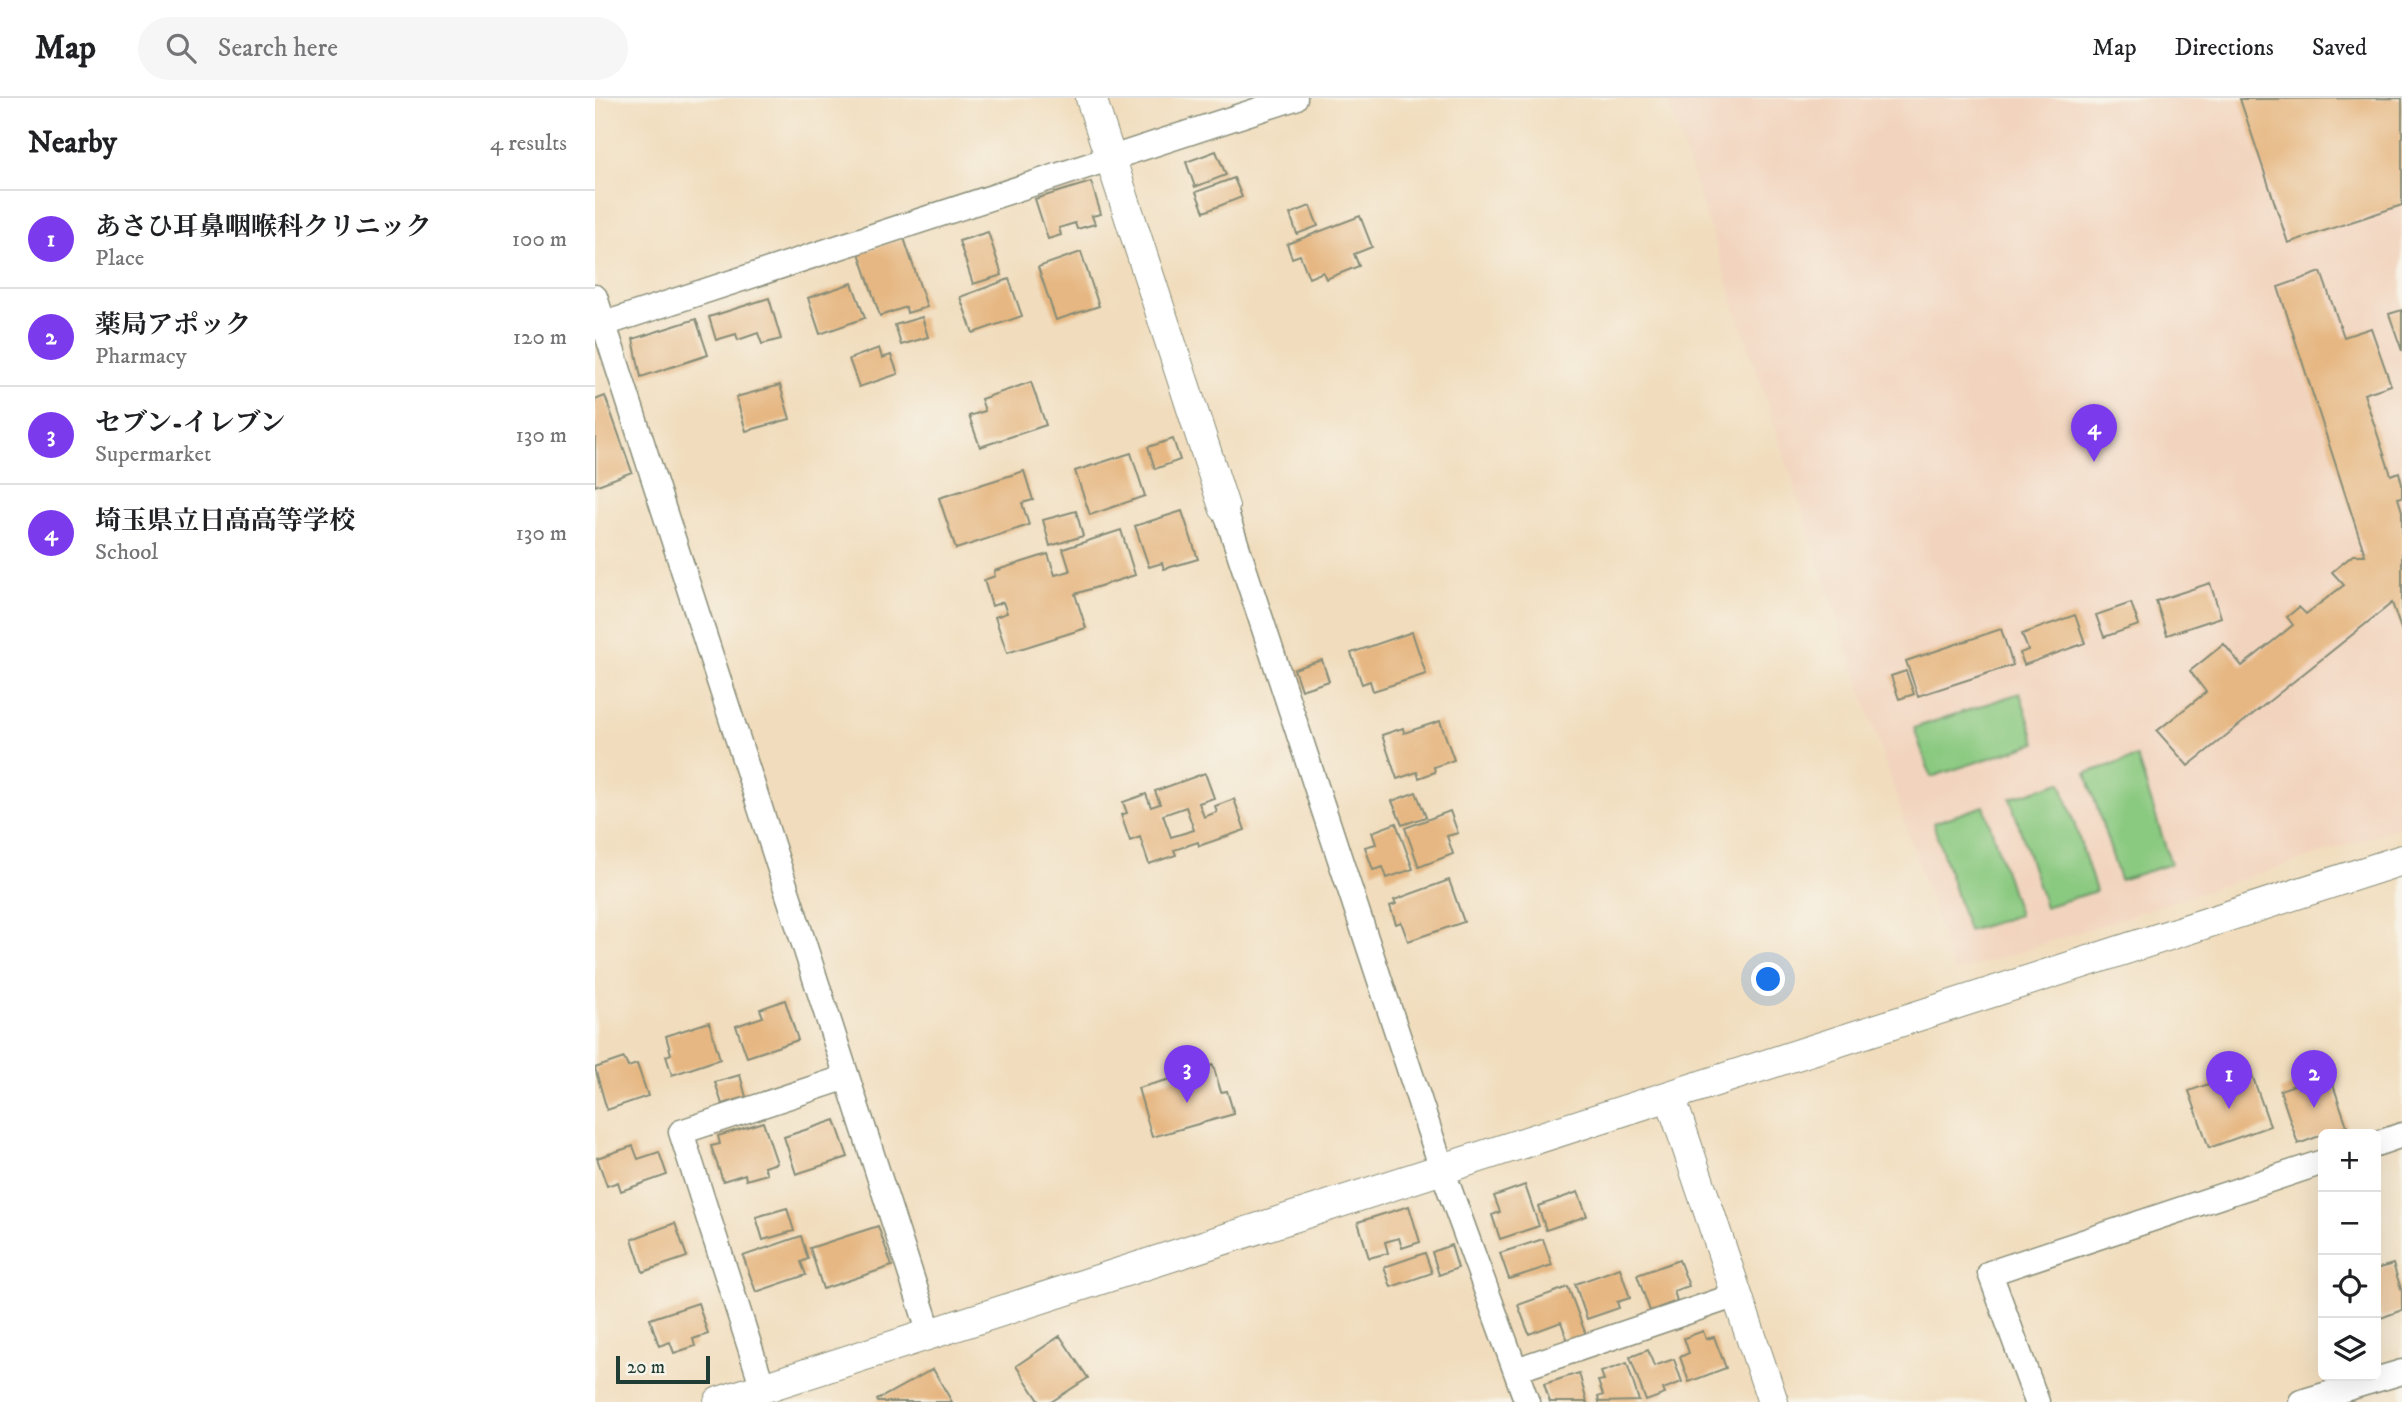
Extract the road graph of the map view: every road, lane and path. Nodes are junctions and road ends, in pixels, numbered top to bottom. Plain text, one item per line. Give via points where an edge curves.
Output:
1 (1091, 98) edge
2 (1294, 98) edge
3 (1110, 157) junction
4 (595, 297) edge
5 (599, 325) edge
6 (1224, 507) joint
7 (2401, 863) edge
8 (847, 1077) junction
9 (1670, 1096) junction
10 (2402, 1135) edge
11 (2381, 1142) edge
12 (2318, 1163) edge
13 (1443, 1169) junction
14 (1737, 1295) junction
15 (930, 1334) junction
16 (1515, 1370) junction
17 (2402, 1372) edge
18 (763, 1388) junction
19 (719, 1402) edge
20 (1527, 1402) edge
21 (1773, 1402) edge
22 (2037, 1402) edge
23 (2301, 1402) edge

1 - 3 street
2 - 3 street
3 - 5 street
3 - 6 street
4 - 5 street
5 - 8 street
6 - 13 street
7 - 9 street
8 - 15 street
8 - 18 street via 681,1132
9 - 13 street
9 - 14 street
10 - 11 street
12 - 22 street via 1990,1273
13 - 15 street
13 - 16 street
14 - 16 street
14 - 21 street
15 - 18 street
16 - 20 street
17 - 23 street
18 - 19 street

